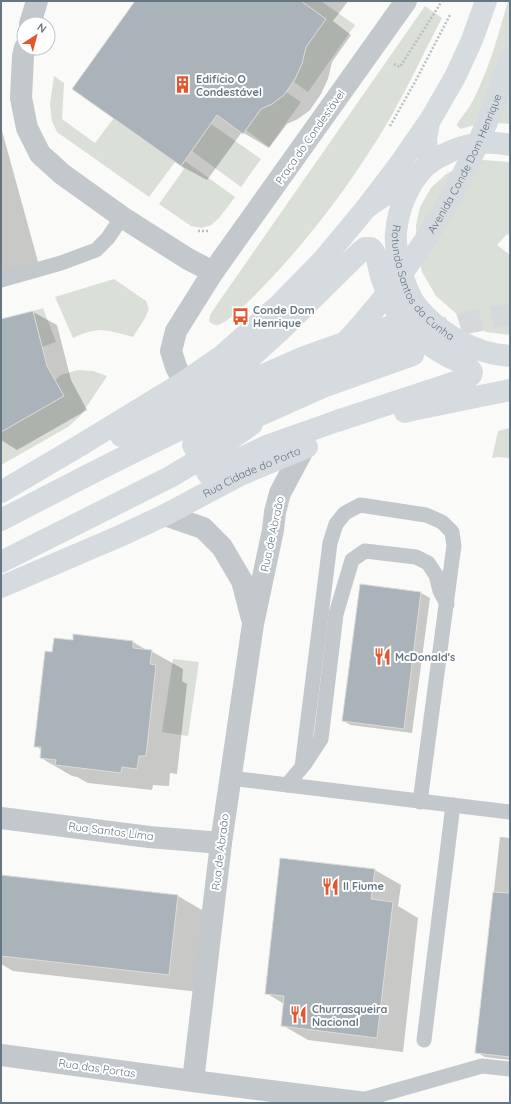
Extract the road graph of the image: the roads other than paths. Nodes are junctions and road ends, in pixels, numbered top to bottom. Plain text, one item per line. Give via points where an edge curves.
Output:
1 (37, 1) edge
2 (406, 1) edge
3 (486, 1) edge
4 (32, 16) edge
5 (23, 56) edge
6 (510, 58) edge
7 (429, 122) junction
8 (510, 145) edge
9 (430, 163) junction
10 (408, 189) junction
11 (367, 207) junction
12 (122, 217) junction
13 (214, 272) junction
14 (1, 280) edge
15 (402, 341) junction
16 (510, 356) edge
17 (184, 382) junction
18 (506, 388) edge
19 (304, 448) junction
20 (1, 492) edge
21 (164, 515) junction
22 (1, 520) edge
23 (1, 562) edge
24 (1, 587) edge
25 (447, 604) junction
26 (253, 624) junction
27 (302, 766) junction
28 (230, 778) junction
29 (287, 785) junction
30 (420, 802) junction
31 (453, 805) junction
32 (510, 812) edge
33 (1, 818) edge
34 (221, 843) junction
35 (424, 1040) dead end
36 (1, 1055) edge
37 (510, 1069) edge
38 (193, 1081) junction
39 (322, 1100) edge
40 (360, 1102) edge

1 - 4 street
2 - 13 street, Praça do Condestável
3 - 7 main road via 455,77
5 - 12 street via 21,98 27,128 40,154 62,174
6 - 23 main road, Avenida Conde Dom Henrique via 471,158 439,216 381,300 330,358 268,412 196,462
7 - 9 main road via 426,139
7 - 11 main road
8 - 9 main road, Rotunda Santos da Cunha via 471,144 453,149
9 - 10 main road, Rotunda Santos da Cunha
10 - 11 main road via 382,197
10 - 16 main road, Rotunda Santos da Cunha via 399,214 396,234 398,258 405,283 416,304 432,322 452,336 472,347
11 - 17 main road via 323,260 279,305 223,355
12 - 13 street via 188,259
12 - 14 lane via 96,250
13 - 17 street, Praça do Condestável via 176,331 171,351
15 - 15 main road via 413,355 323,387 193,445 208,474 269,446 471,375 468,366 448,357 422,340 404,323 392,306 374,251 365,248 240,367 186,402 121,436 304,356 391,326
15 - 22 main road via 318,370 235,404
17 - 20 main road
18 - 19 main road, Rua Cidade do Porto via 412,410
19 - 21 main road, Rua Cidade do Porto via 240,475
19 - 26 street, Rua de Abraão via 280,493
21 - 24 main road, Rua Cidade do Porto
21 - 26 street, Rua de Abraão via 203,528 222,547 242,581
25 - 27 lane via 436,575 428,563 416,557 365,551 352,560 336,614 321,739
25 - 27 lane via 454,546 452,532 442,522 426,515 360,504 345,513 336,524 330,542
25 - 30 lane
26 - 28 street, Rua de Abraão
27 - 29 lane
28 - 29 lane
28 - 34 street, Rua de Abraão
29 - 30 lane
30 - 31 lane
31 - 32 lane
31 - 35 lane
33 - 34 street, Rua Santos Lima
34 - 38 street, Rua de Abraão
36 - 38 street, Rua das Portas
37 - 40 lane via 482,1066
38 - 39 street, Rua das Portas
39 - 40 street, Rua das Portas

